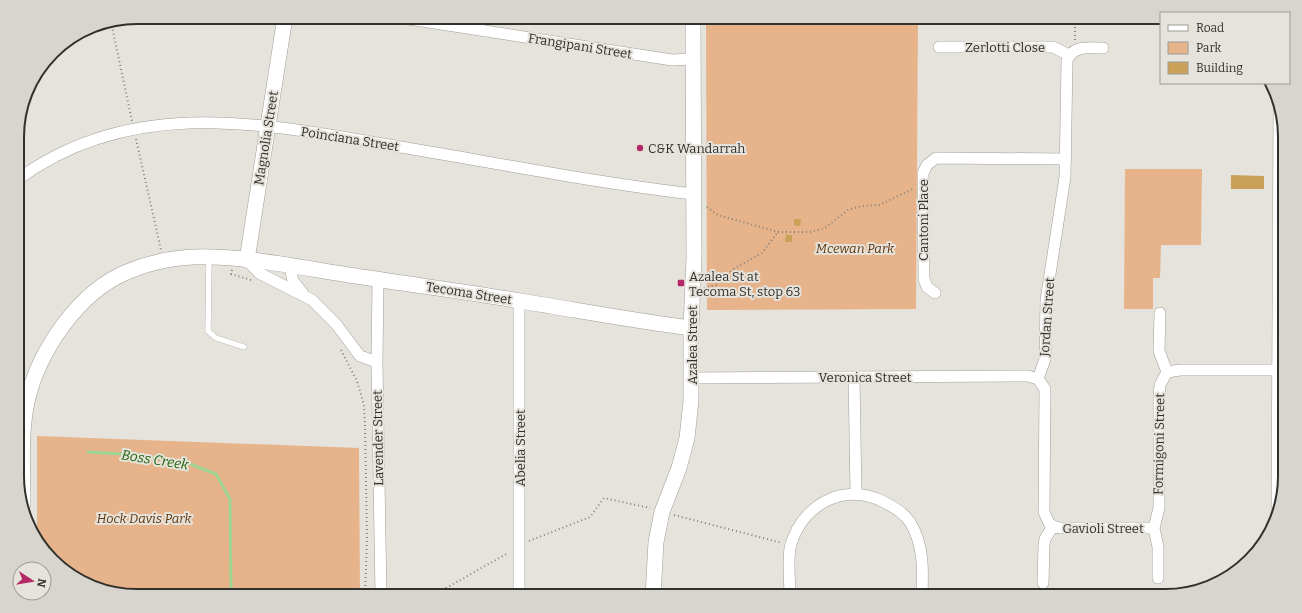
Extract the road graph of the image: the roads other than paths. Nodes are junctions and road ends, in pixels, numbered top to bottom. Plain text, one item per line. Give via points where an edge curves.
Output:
1 (284, 24) edge
2 (441, 24) edge
3 (693, 24) edge
4 (939, 46) dead end
5 (1103, 48) dead end
6 (1072, 53) junction
7 (693, 59) junction
8 (267, 126) junction
9 (1066, 159) junction
10 (24, 175) edge
11 (692, 194) junction
12 (209, 257) junction
13 (247, 260) junction
14 (290, 267) junction
15 (378, 280) junction
16 (935, 293) dead end
17 (304, 295) junction
18 (519, 301) junction
19 (1160, 313) dead end
20 (691, 328) junction
21 (244, 347) dead end
22 (377, 362) junction
23 (1278, 370) joint
24 (1168, 372) junction
25 (854, 377) junction
26 (692, 378) junction
27 (1038, 379) junction
28 (24, 426) edge
29 (1277, 488) edge
30 (856, 493) junction
31 (1053, 526) junction
32 (1154, 528) junction
33 (1158, 578) dead end
34 (1043, 583) dead end
35 (381, 589) edge
36 (519, 589) edge
37 (653, 589) edge
38 (790, 589) edge
39 (922, 589) edge

1 - 8 street, Magnolia Street
2 - 7 street, Frangipani Street via 672,60
3 - 7 street, Azalea Street
4 - 6 street, Zerlotti Close via 1053,47
5 - 6 street via 1081,48
6 - 9 street, Jordan Street via 1067,61
7 - 11 street, Azalea Street
8 - 10 street, Poinciana Street via 192,122 134,128 102,136 48,159
8 - 11 street, Poinciana Street
8 - 13 street, Magnolia Street
9 - 16 street, Cantoni Place via 936,158 927,165 923,173 924,279 927,287
9 - 27 street, Jordan Street via 1046,300 1045,359
11 - 20 street, Azalea Street
12 - 13 street, Tecoma Street
12 - 21 lane via 208,331 216,338
12 - 28 street, Tecoma Street via 184,257 163,261 126,272 97,289 60,329 46,353 27,402
13 - 14 street, Tecoma Street
13 - 17 street via 259,273
14 - 15 street, Tecoma Street
14 - 17 street via 293,280
15 - 18 street, Tecoma Street
15 - 22 street, Lavender Street
17 - 22 street via 336,324 360,356
18 - 20 street, Tecoma Street
18 - 36 street, Abelia Street
19 - 24 street via 1159,351
20 - 26 street, Azalea Street
22 - 35 street, Lavender Street
23 - 24 street
23 - 29 street
24 - 32 street, Formigoni Street via 1160,385 1158,508
25 - 26 street, Veronica Street
25 - 27 street, Veronica Street via 1028,376
25 - 30 street
26 - 37 street, Azalea Street via 687,438 679,468 662,512 656,542
27 - 31 street via 1045,389 1044,512
30 - 38 street via 835,496 814,508 800,524 790,545
30 - 39 street via 875,497 897,508 910,521 920,542
31 - 32 street, Gavioli Street
31 - 34 street via 1045,539
32 - 33 street, Formigoni Street via 1158,547

